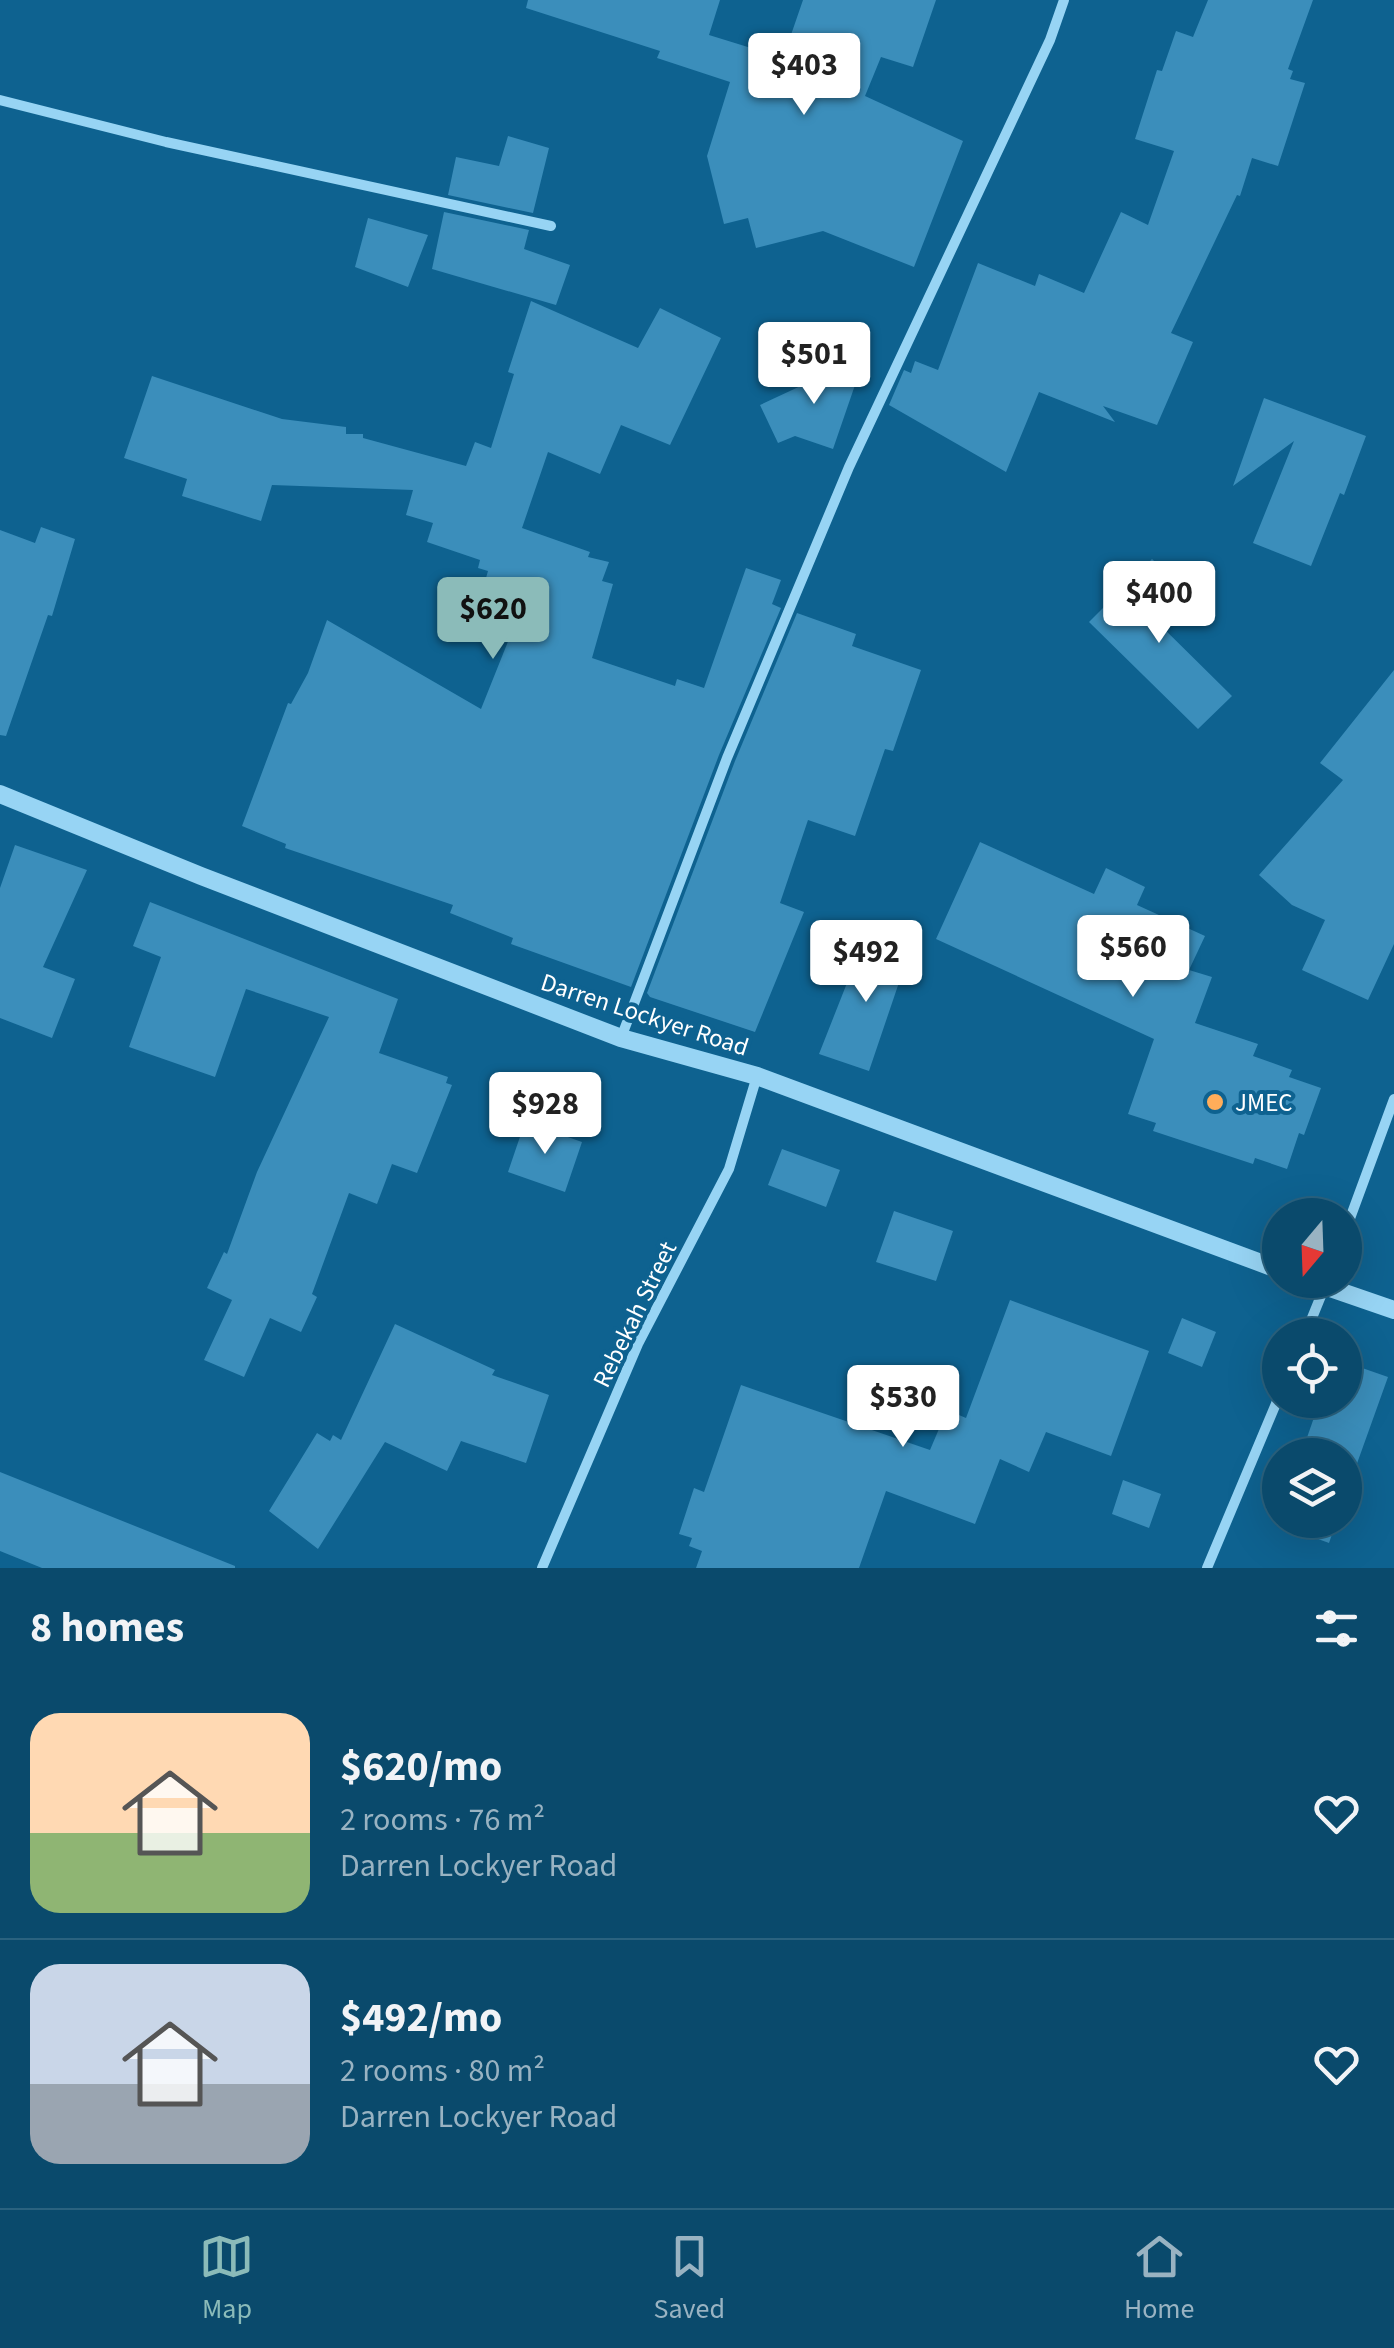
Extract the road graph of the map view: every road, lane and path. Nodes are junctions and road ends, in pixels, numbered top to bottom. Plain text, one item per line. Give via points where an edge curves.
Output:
1 (1064, 0) edge
2 (0, 100) edge
3 (551, 226) dead end
4 (0, 794) edge
5 (620, 1038) junction
6 (757, 1076) junction
7 (1394, 1099) edge
8 (1358, 1198) edge
9 (1262, 1263) edge
10 (1362, 1298) edge
11 (1394, 1310) edge
12 (1270, 1418) edge
13 (542, 1568) edge
14 (1207, 1568) edge

1 - 5 street via 849,467
2 - 3 street
4 - 5 street, Darren Lockyer Road
5 - 6 street, Darren Lockyer Road
6 - 9 street, Darren Lockyer Road
6 - 13 street, Rebekah Street via 729,1169 638,1344
7 - 8 street
10 - 11 street
12 - 14 street

